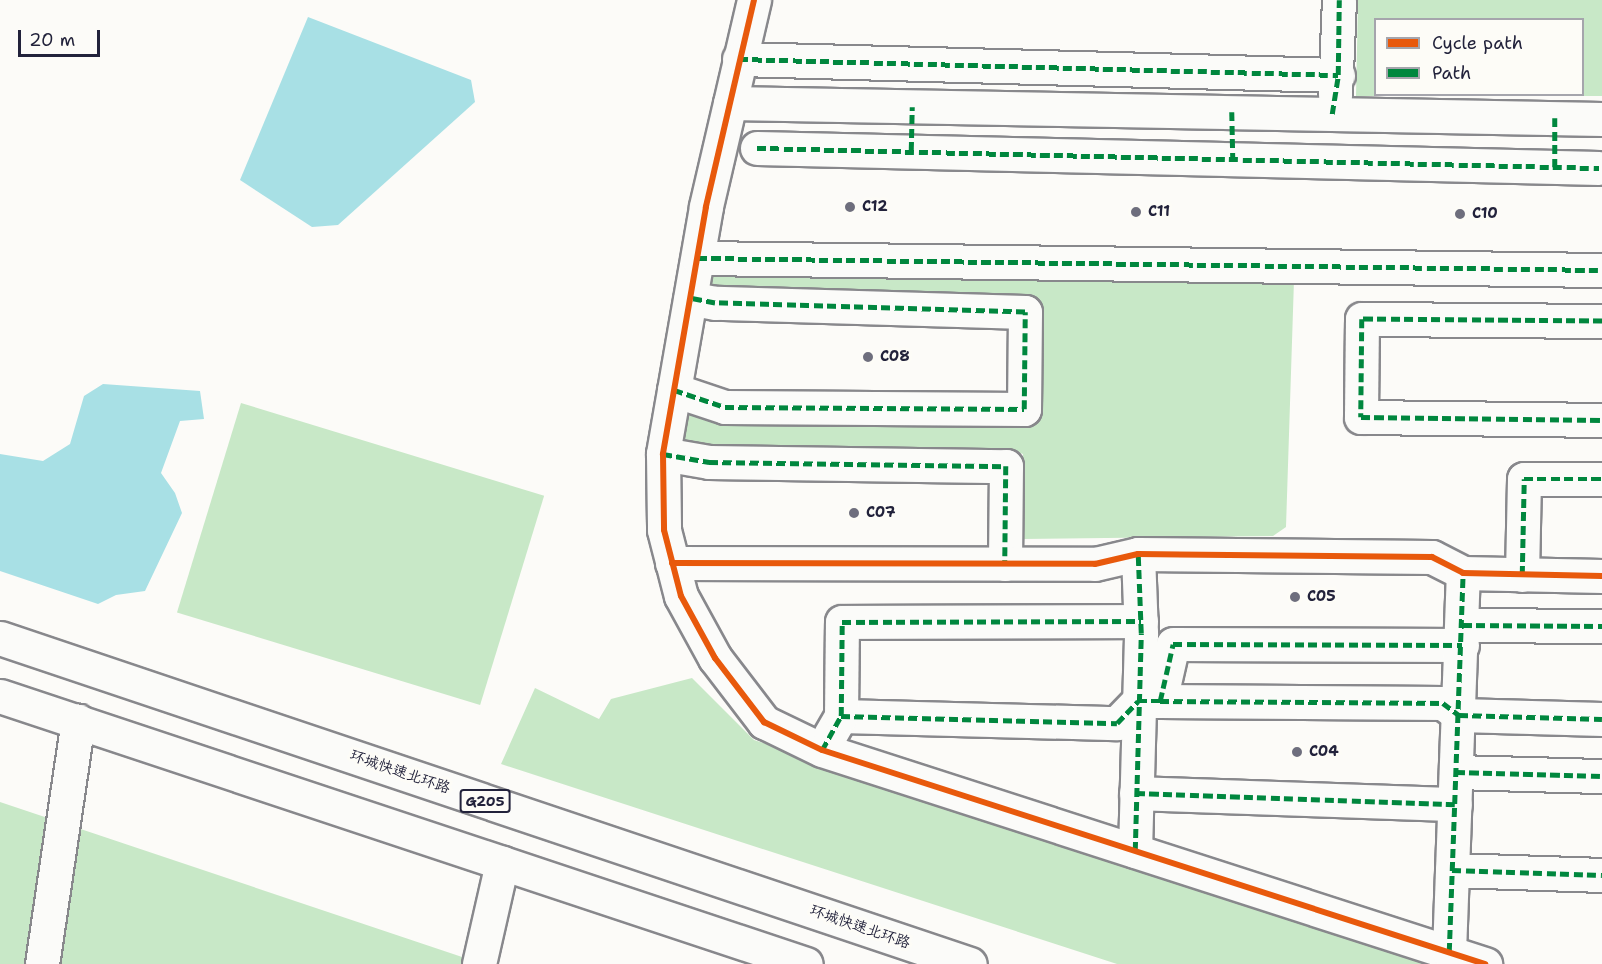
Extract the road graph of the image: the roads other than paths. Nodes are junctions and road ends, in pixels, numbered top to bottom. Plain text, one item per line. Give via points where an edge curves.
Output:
1 (754, 0) edge
2 (1339, 0) edge
3 (740, 59) junction
4 (1338, 75) junction
5 (730, 103) junction
6 (912, 106) junction
7 (1232, 112) junction
8 (1332, 114) junction
9 (1555, 118) junction
10 (1602, 119) edge
11 (757, 148) dead end
12 (911, 151) junction
13 (1233, 159) junction
14 (1555, 167) junction
15 (1599, 168) dead end
16 (698, 258) junction
17 (1602, 270) edge
18 (690, 298) junction
19 (1602, 321) edge
20 (674, 390) junction
21 (1602, 420) edge
22 (663, 454) junction
23 (1602, 479) edge
24 (1138, 554) junction
25 (672, 563) junction
26 (1005, 564) junction
27 (1463, 573) junction
28 (1522, 575) junction
29 (1602, 576) edge
30 (1141, 621) junction
31 (1602, 626) edge
32 (1462, 635) junction
33 (0, 638) edge
34 (0, 696) edge
35 (1149, 701) junction
36 (1459, 715) junction
37 (841, 716) junction
38 (1602, 719) edge
39 (78, 721) junction
40 (822, 750) junction
41 (1602, 776) edge
42 (1456, 788) junction
43 (1136, 793) junction
44 (1135, 851) junction
45 (502, 863) junction
46 (1452, 870) junction
47 (1602, 875) edge
48 (1449, 952) junction
49 (42, 964) edge
50 (478, 964) edge
51 (806, 964) edge
52 (970, 964) edge
53 (1485, 964) edge

1 - 3 main road
2 - 4 main road
3 - 4 main road
3 - 5 main road
4 - 8 main road
5 - 6 main road
5 - 16 main road
6 - 7 main road
6 - 12 main road
7 - 8 main road
7 - 13 main road
8 - 9 main road
9 - 10 main road
9 - 14 main road
11 - 12 main road
12 - 13 main road
13 - 14 main road
14 - 15 main road
16 - 17 main road
16 - 18 main road
18 - 20 main road
18 - 20 main road via 716,303 1025,312 1024,409 725,407
19 - 21 main road via 1362,319 1361,417
20 - 22 main road
22 - 25 main road via 664,530
22 - 26 main road via 709,462 1006,466
23 - 28 main road via 1524,479
24 - 26 main road via 1095,564
24 - 27 main road via 1432,557
24 - 30 main road
25 - 26 main road
25 - 40 main road via 681,596 715,658 764,722
27 - 28 main road
27 - 32 main road
28 - 29 main road
30 - 35 main road
30 - 37 main road via 842,622
31 - 32 main road
32 - 35 main road via 1173,644
32 - 36 main road
33 - 52 main road, 环城快速北环路 / G205
34 - 39 main road
35 - 36 main road via 1443,704
35 - 37 main road via 1116,723
35 - 43 main road
36 - 38 main road
36 - 42 main road
37 - 40 main road
39 - 45 main road
39 - 49 main road
40 - 44 main road
41 - 42 main road
42 - 43 main road
42 - 46 main road
43 - 44 main road
44 - 48 main road
45 - 50 main road
45 - 51 main road
46 - 47 main road
46 - 48 main road
48 - 53 main road

